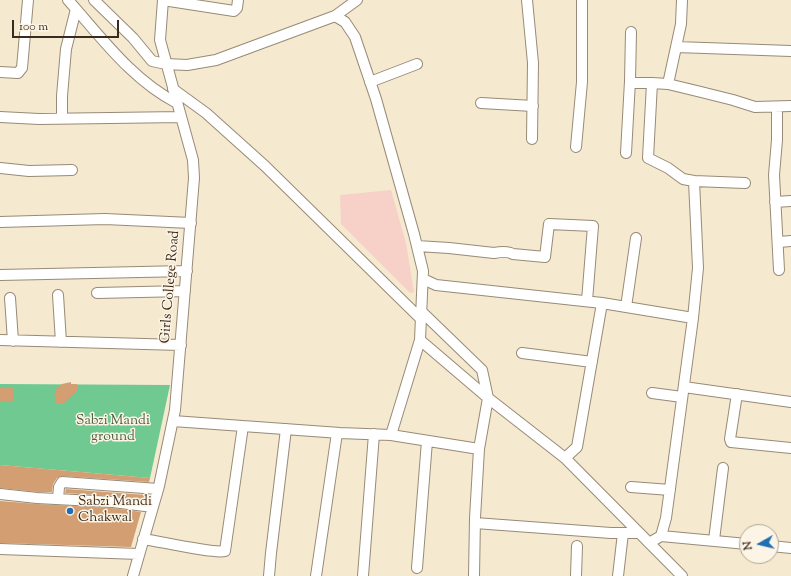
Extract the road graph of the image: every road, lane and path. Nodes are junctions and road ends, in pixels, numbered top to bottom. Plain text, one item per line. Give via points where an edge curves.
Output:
1 (28, 0) edge
2 (68, 0) edge
3 (94, 0) edge
4 (163, 0) edge
5 (238, 0) edge
6 (527, 0) edge
7 (582, 0) edge
8 (682, 0) edge
9 (354, 1) edge
10 (76, 9) junction
11 (335, 16) junction
12 (631, 32) dead end
13 (676, 47) junction
14 (791, 51) edge
15 (166, 64) junction
16 (417, 64) dead end
17 (0, 72) edge
18 (370, 82) junction
19 (630, 83) junction
20 (652, 83) junction
21 (668, 84) junction
22 (173, 89) junction
23 (177, 103) junction
24 (481, 103) dead end
25 (533, 106) junction
26 (791, 106) edge
27 (777, 107) junction
28 (0, 117) edge
29 (181, 117) junction
30 (62, 118) junction
31 (532, 139) dead end
32 (576, 147) dead end
33 (626, 153) dead end
34 (0, 168) edge
35 (72, 170) dead end
36 (694, 181) junction
37 (745, 183) dead end
38 (791, 201) edge
39 (775, 202) junction
40 (0, 222) edge
41 (191, 223) junction
42 (636, 238) dead end
43 (778, 242) junction
44 (791, 242) edge
45 (417, 246) junction
46 (187, 270) junction
47 (779, 270) dead end
48 (0, 275) edge
49 (423, 279) junction
50 (185, 291) junction
51 (97, 293) dead end
52 (58, 295) dead end
53 (10, 298) dead end
54 (587, 301) junction
55 (602, 303) junction
56 (626, 307) junction
57 (421, 315) junction
58 (693, 318) junction
59 (0, 340) edge
60 (420, 340) junction
61 (13, 341) junction
62 (61, 342) junction
63 (181, 345) junction
64 (522, 353) dead end
65 (592, 362) junction
66 (683, 392) junction
67 (652, 393) dead end
68 (737, 394) junction
69 (488, 398) junction
70 (791, 401) edge
71 (173, 421) junction
72 (243, 426) junction
73 (286, 429) junction
74 (337, 433) junction
75 (374, 434) junction
76 (391, 435) junction
77 (427, 441) junction
78 (791, 448) edge
79 (479, 449) junction
80 (565, 458) junction
81 (723, 468) dead end
82 (631, 487) dead end
83 (158, 489) junction
84 (670, 490) junction
85 (0, 494) edge
86 (58, 499) junction
87 (152, 507) junction
88 (475, 523) junction
89 (623, 533) junction
90 (639, 533) junction
91 (661, 536) junction
92 (143, 539) junction
93 (714, 540) junction
94 (649, 543) junction
95 (739, 543) edge
96 (578, 546) dead end
97 (779, 546) edge
98 (791, 547) edge
99 (0, 549) edge
100 (139, 554) junction
101 (417, 568) dead end
102 (133, 576) edge
103 (269, 576) edge
104 (316, 576) edge
105 (363, 576) edge
106 (474, 576) edge
107 (576, 576) edge
108 (618, 576) edge
109 (682, 576) edge

1 - 17 street via 22,68 18,73
2 - 10 street
3 - 15 street via 133,38 152,61
4 - 5 street via 234,11
4 - 15 street, Girls College Road via 160,40
6 - 25 street
7 - 32 street via 582,82
8 - 13 street via 681,24
9 - 11 street
10 - 23 street via 118,57 157,91
10 - 30 street via 66,49
11 - 15 street via 216,60 187,65
11 - 18 street via 345,22 355,37
12 - 19 street
13 - 14 street
13 - 21 street
15 - 22 street, Girls College Road
16 - 18 street
18 - 45 street
19 - 20 street
19 - 33 street
20 - 21 street
20 - 36 street via 648,158 683,179
21 - 27 street via 755,107
22 - 23 street, Girls College Road
22 - 57 street via 206,113 265,166
23 - 29 street, Girls College Road
24 - 25 street
25 - 31 street
26 - 27 street
27 - 39 street
28 - 30 street
29 - 30 street
29 - 41 street, Girls College Road via 193,160
34 - 35 street
36 - 37 street
36 - 58 street via 698,268
38 - 39 street
39 - 43 street
40 - 41 street via 105,219
41 - 46 street, Girls College Road
42 - 56 street
43 - 44 street
43 - 47 street
45 - 49 street
45 - 54 street via 494,253 511,252 529,257 545,257 549,224 593,226
46 - 48 street
46 - 50 street, Girls College Road
49 - 54 street via 436,285
49 - 57 street
50 - 51 street
50 - 63 street, Girls College Road
52 - 62 street
53 - 61 street
54 - 55 street
55 - 56 street
55 - 65 street
56 - 58 street
57 - 60 street
57 - 69 street via 482,370
58 - 66 street
59 - 61 street
60 - 69 street
60 - 76 street
61 - 62 street
62 - 63 street
63 - 71 street, Girls College Road
64 - 65 street
65 - 80 street via 577,447
66 - 67 street
66 - 68 street
66 - 84 street
68 - 70 street
68 - 78 street via 731,442
69 - 79 street
69 - 80 street
71 - 72 street
71 - 83 street, Girls College Road
72 - 73 street
72 - 92 street via 225,551
73 - 74 street
73 - 103 street
74 - 75 street
74 - 104 street
75 - 76 street
75 - 105 street
76 - 77 street
77 - 79 street
77 - 101 street
79 - 88 street
80 - 90 street
81 - 93 street
82 - 84 street
83 - 86 street via 62,482 58,487
83 - 87 street, Girls College Road
84 - 91 street
85 - 86 street
86 - 87 street
87 - 92 street, Girls College Road
88 - 89 street
88 - 106 street
89 - 90 street
89 - 108 street
90 - 94 street
91 - 93 street
91 - 94 street
92 - 100 street, Girls College Road
93 - 95 street
94 - 109 street
96 - 107 street
97 - 98 street
99 - 100 street
100 - 102 street, Girls College Road

